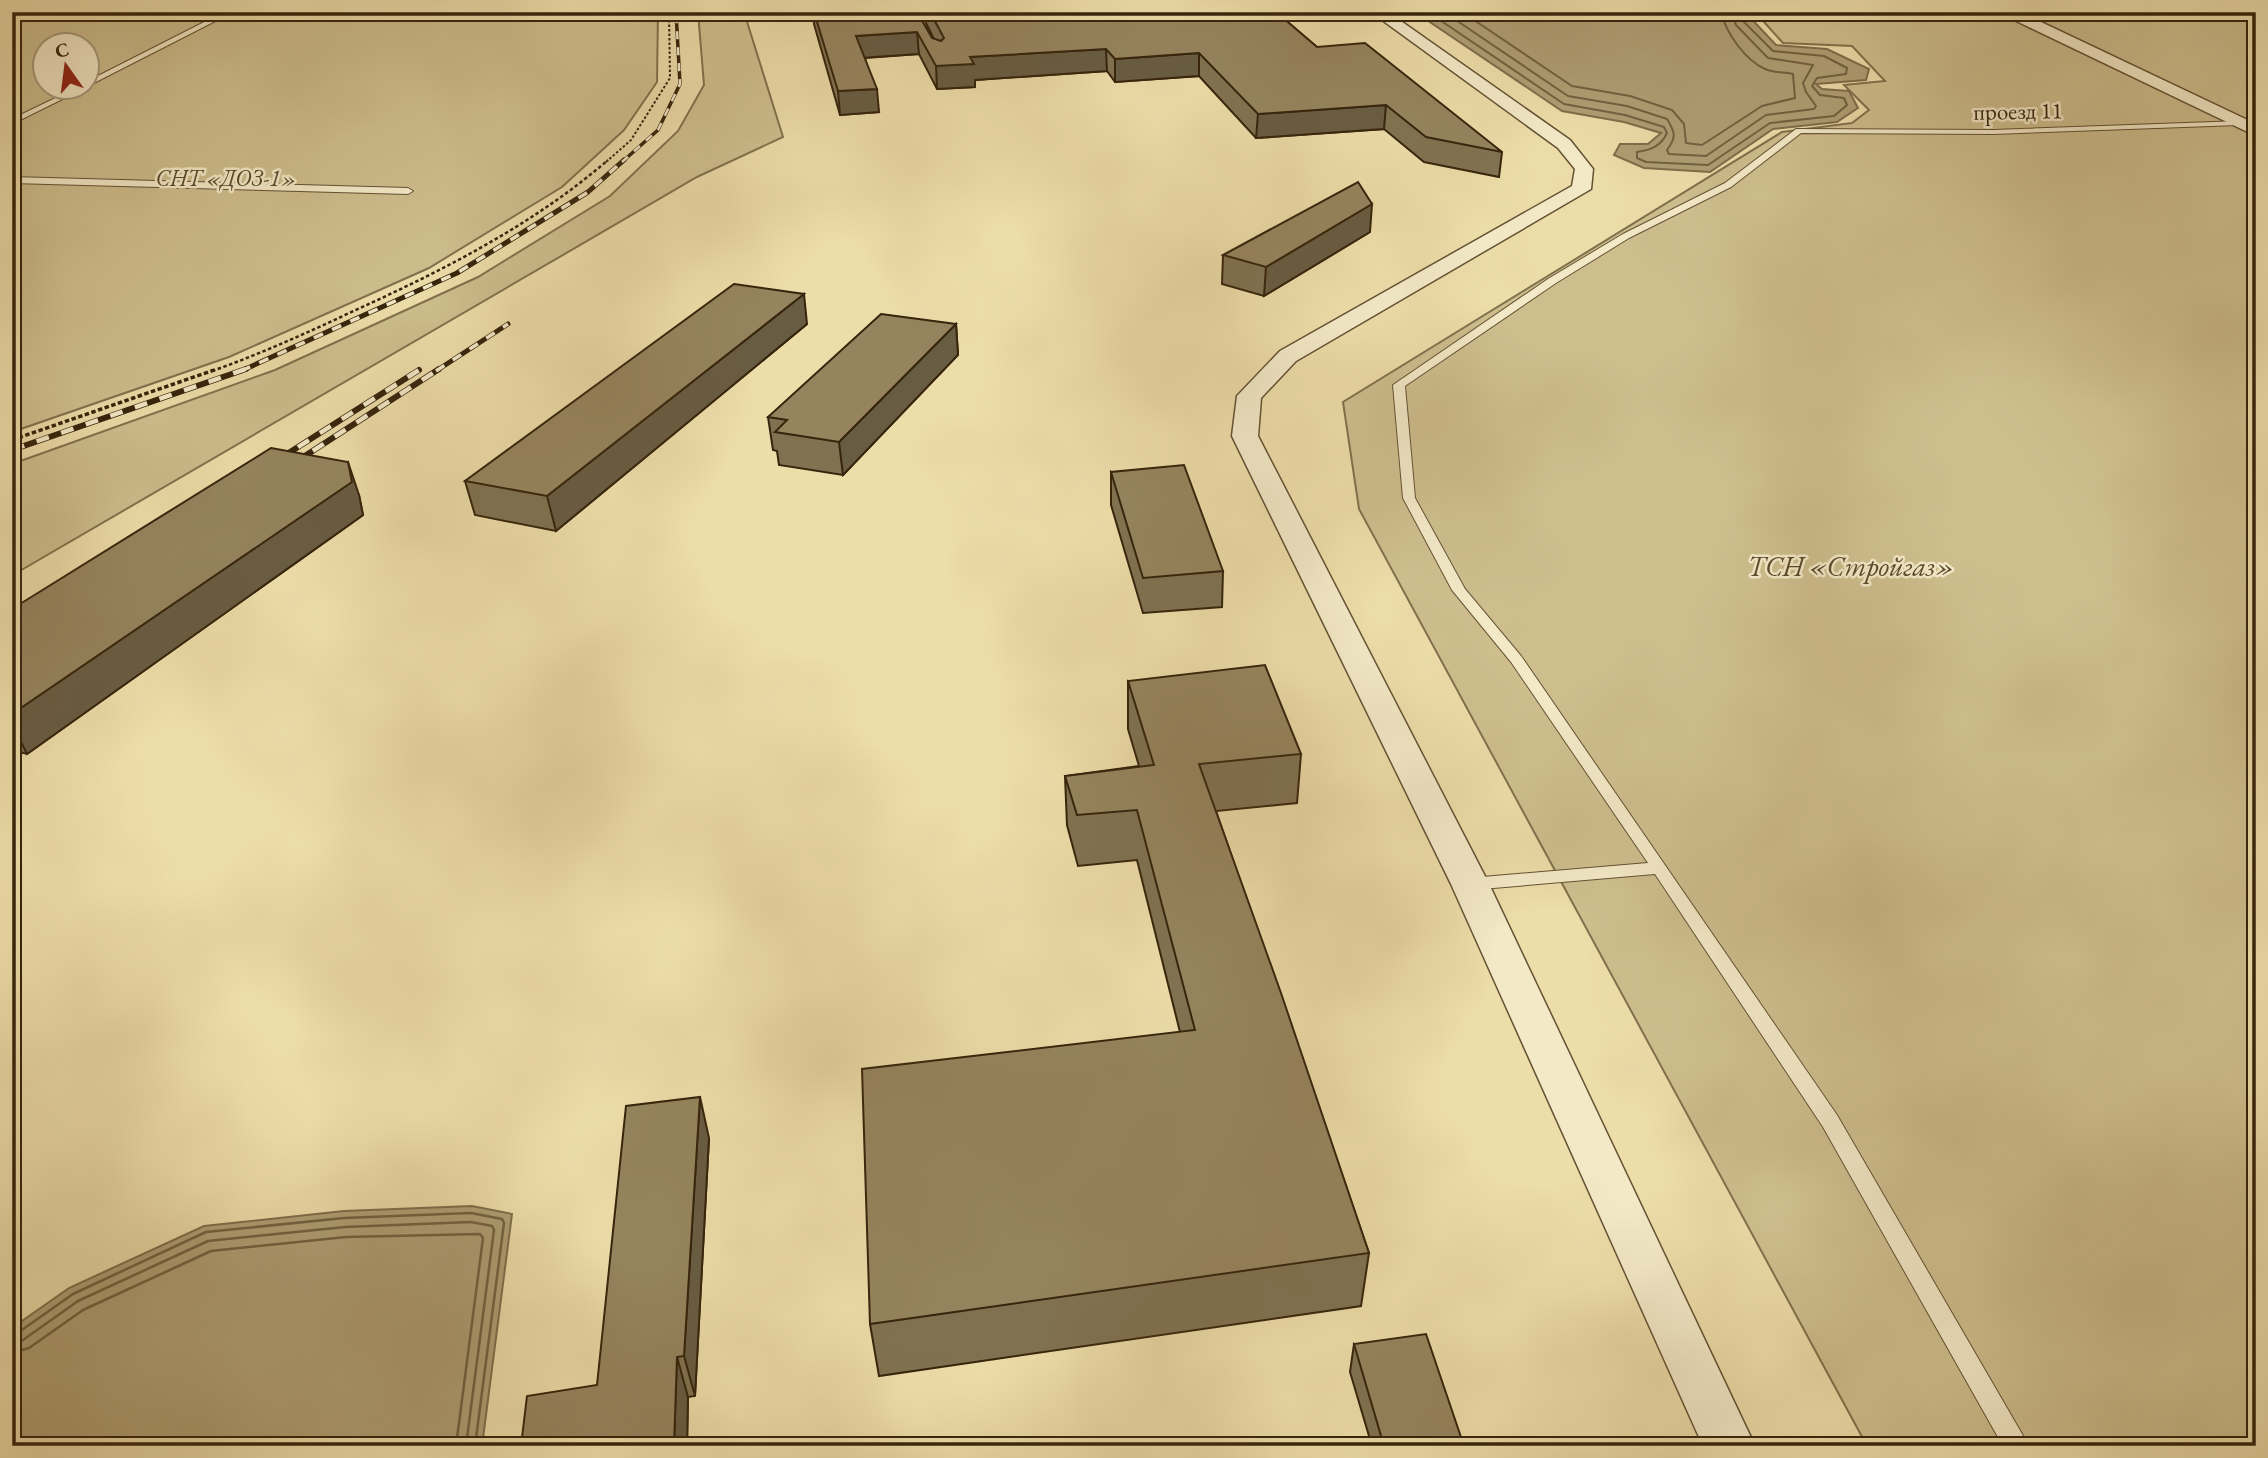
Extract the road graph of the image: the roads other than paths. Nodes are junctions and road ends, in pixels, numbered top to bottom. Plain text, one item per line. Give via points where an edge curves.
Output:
1 (230, 12) edge
2 (1378, 12) edge
3 (2175, 12) edge
4 (2017, 16) joint
5 (102, 77) edge
6 (53, 102) edge
7 (12, 122) edge
8 (2239, 123) junction
9 (2256, 131) edge
10 (12, 180) edge
11 (408, 191) dead end
12 (1660, 868) junction
13 (1470, 884) junction
14 (1730, 1446) edge
15 (2017, 1446) edge

1 - 5 lane
2 - 13 street via 1564,144 1584,169 1581,189 1289,356 1249,396 1245,436
3 - 4 lane
4 - 8 street
6 - 7 lane
8 - 9 street
8 - 12 lane, проезд 11 via 1994,132 1799,131 1728,185 1552,281 1399,385 1409,498 1459,590 1516,659
10 - 11 lane
12 - 13 lane
12 - 15 lane via 1830,1121
13 - 14 street

